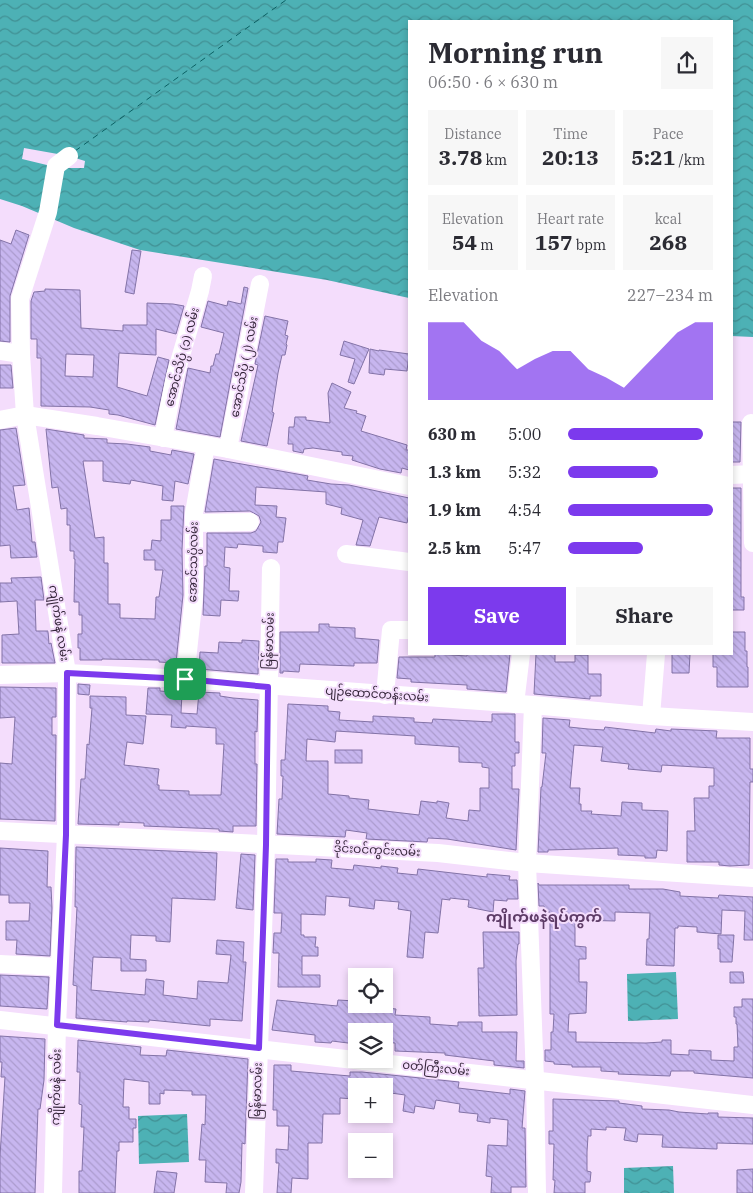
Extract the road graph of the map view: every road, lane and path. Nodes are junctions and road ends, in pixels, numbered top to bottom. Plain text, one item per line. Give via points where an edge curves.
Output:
1 (69, 156) dead end
2 (202, 276) dead end
3 (260, 284) dead end
4 (0, 350) edge
5 (21, 354) junction
6 (25, 415) junction
7 (0, 420) edge
8 (751, 423) dead end
9 (163, 438) junction
10 (206, 446) junction
11 (228, 449) junction
12 (733, 474) edge
13 (752, 474) edge
14 (408, 486) edge
15 (250, 522) dead end
16 (194, 523) junction
17 (753, 543) edge
18 (346, 554) dead end
19 (408, 562) edge
20 (272, 568) dead end
21 (408, 630) edge
22 (521, 655) edge
23 (656, 655) edge
24 (67, 673) junction
25 (0, 676) edge
26 (185, 679) junction
27 (268, 687) junction
28 (385, 695) junction
29 (515, 704) junction
30 (533, 705) junction
31 (651, 716) junction
32 (753, 722) edge
33 (0, 831) edge
34 (66, 835) junction
35 (266, 845) junction
36 (527, 863) junction
37 (753, 878) edge
38 (0, 964) edge
39 (59, 967) junction
40 (0, 1020) edge
41 (57, 1025) junction
42 (259, 1048) junction
43 (536, 1079) junction
44 (753, 1105) edge
45 (53, 1193) edge
46 (254, 1193) edge
47 (537, 1193) edge

1 - 5 street, ကျိုက်ဖနဲ လမ်း via 56,166 48,212 20,298
2 - 9 street, အောင်သိပ္ပံ (၁) လမ်း via 174,376
3 - 11 street, အောင်သိပ္ပံ (၂) လမ်း
4 - 5 street
5 - 6 street, ကျိုက်ဖနဲ လမ်း
6 - 7 street
6 - 9 street
6 - 24 street, ကျိုက်ဖနဲ လမ်း
8 - 13 street
9 - 10 street
10 - 11 street
10 - 16 street, အောင်သပ္ပံလမ်း
11 - 14 street
12 - 13 street
13 - 17 street
15 - 16 street
16 - 26 street, အောင်သပ္ပံလမ်း via 194,596
18 - 19 street
20 - 27 street, မြန်မာလမ်း
21 - 28 street via 391,630
22 - 29 street
23 - 31 street
24 - 25 street, ပျဉ်ထောင်တန်းလမ်း
24 - 26 street, ပျဉ်ထောင်တန်းလမ်း
24 - 34 street, ကျိုက်ဖနဲ လမ်း
26 - 27 street, ပျဉ်ထောင်တန်းလမ်း
27 - 28 street, ပျဉ်ထောင်တန်းလမ်း
27 - 35 street, မြန်မာလမ်း
28 - 29 street, ပျဉ်ထောင်တန်းလမ်း
29 - 30 street, ပျဉ်ထောင်တန်းလမ်း
30 - 31 street, ပျဉ်ထောင်တန်းလမ်း
30 - 36 street
31 - 32 street, ပျဉ်ထောင်တန်းလမ်း
33 - 34 street, ဒိုင်းဝင်ကွင်းလမ်း
34 - 35 street, ဒိုင်းဝင်ကွင်းလမ်း
34 - 39 street, ကျိုက်ဖနဲ လမ်း
35 - 36 street, ဒိုင်းဝင်ကွင်းလမ်း via 438,853
35 - 42 street, မြန်မာလမ်း
36 - 37 street, ဒိုင်းဝင်ကွင်းလမ်း
36 - 43 street
38 - 39 street
39 - 41 street, ကျိုက်ဖနဲ လမ်း
40 - 41 street, ၀တ်ကြီးလမ်း
41 - 42 street, ၀တ်ကြီးလမ်း
41 - 45 street, ကျိုက်ဖနဲ လမ်း
42 - 43 street, ၀တ်ကြီးလမ်း
42 - 46 street, မြန်မာလမ်း
43 - 44 street, ၀တ်ကြီးလမ်း
43 - 47 street

